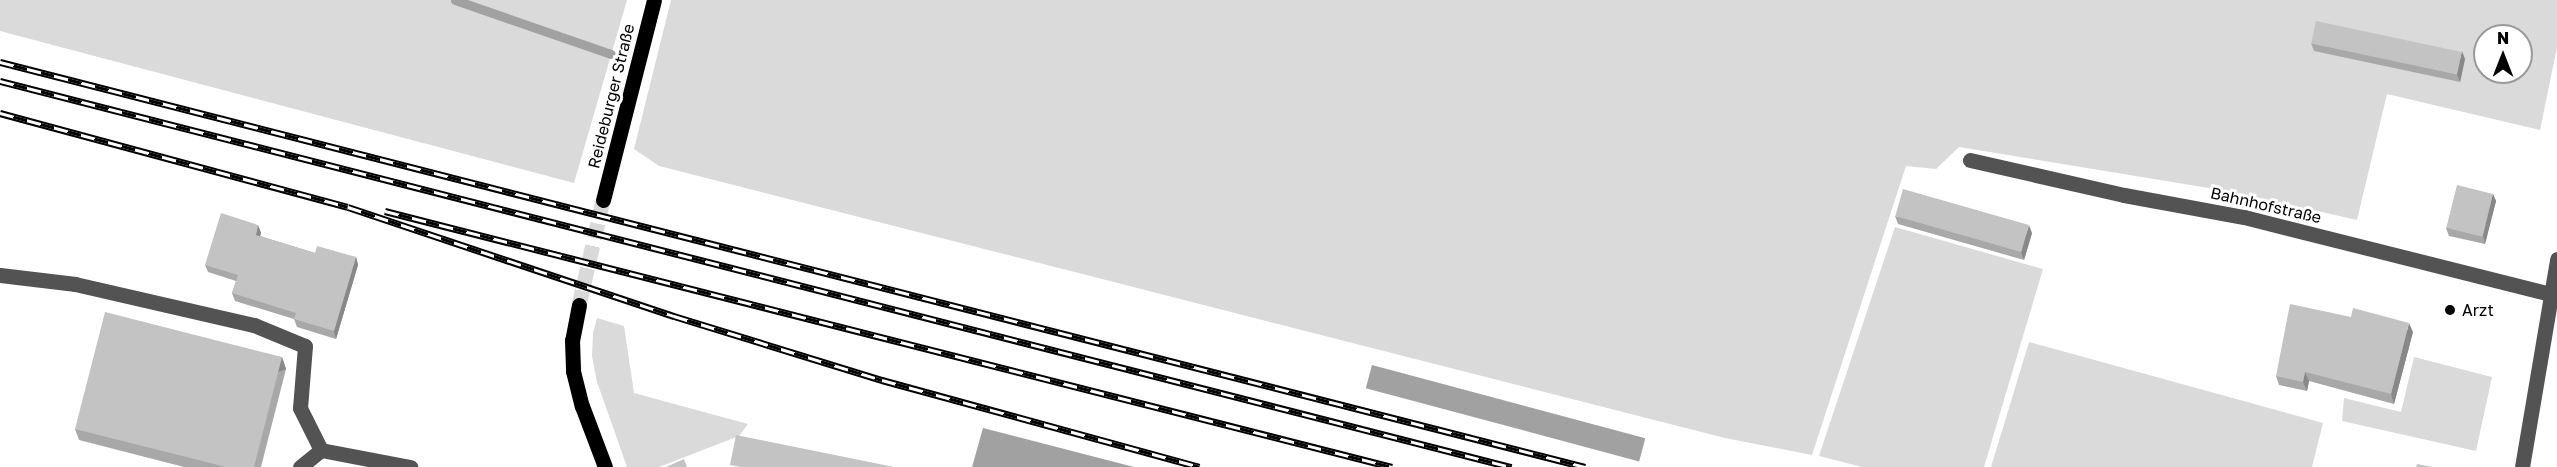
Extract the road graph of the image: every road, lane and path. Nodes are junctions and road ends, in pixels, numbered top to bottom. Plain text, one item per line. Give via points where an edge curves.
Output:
1 (654, 0) edge
2 (1970, 160) dead end
3 (603, 200) tunnel mouth
4 (2557, 259) edge
5 (0, 275) edge
6 (2551, 294) junction
7 (579, 305) tunnel mouth
8 (2550, 337) edge
9 (321, 450) junction
10 (300, 467) edge
11 (410, 467) edge
12 (605, 467) edge
13 (2522, 467) edge

1 - 3 main road, Reideburger Straße
2 - 6 street, Bahnhofstraße via 2244,217
4 - 6 street
5 - 9 street via 75,285 254,325 305,345 300,408
6 - 8 street
7 - 12 main road via 572,340 573,371
8 - 13 street
9 - 10 street
9 - 11 street

